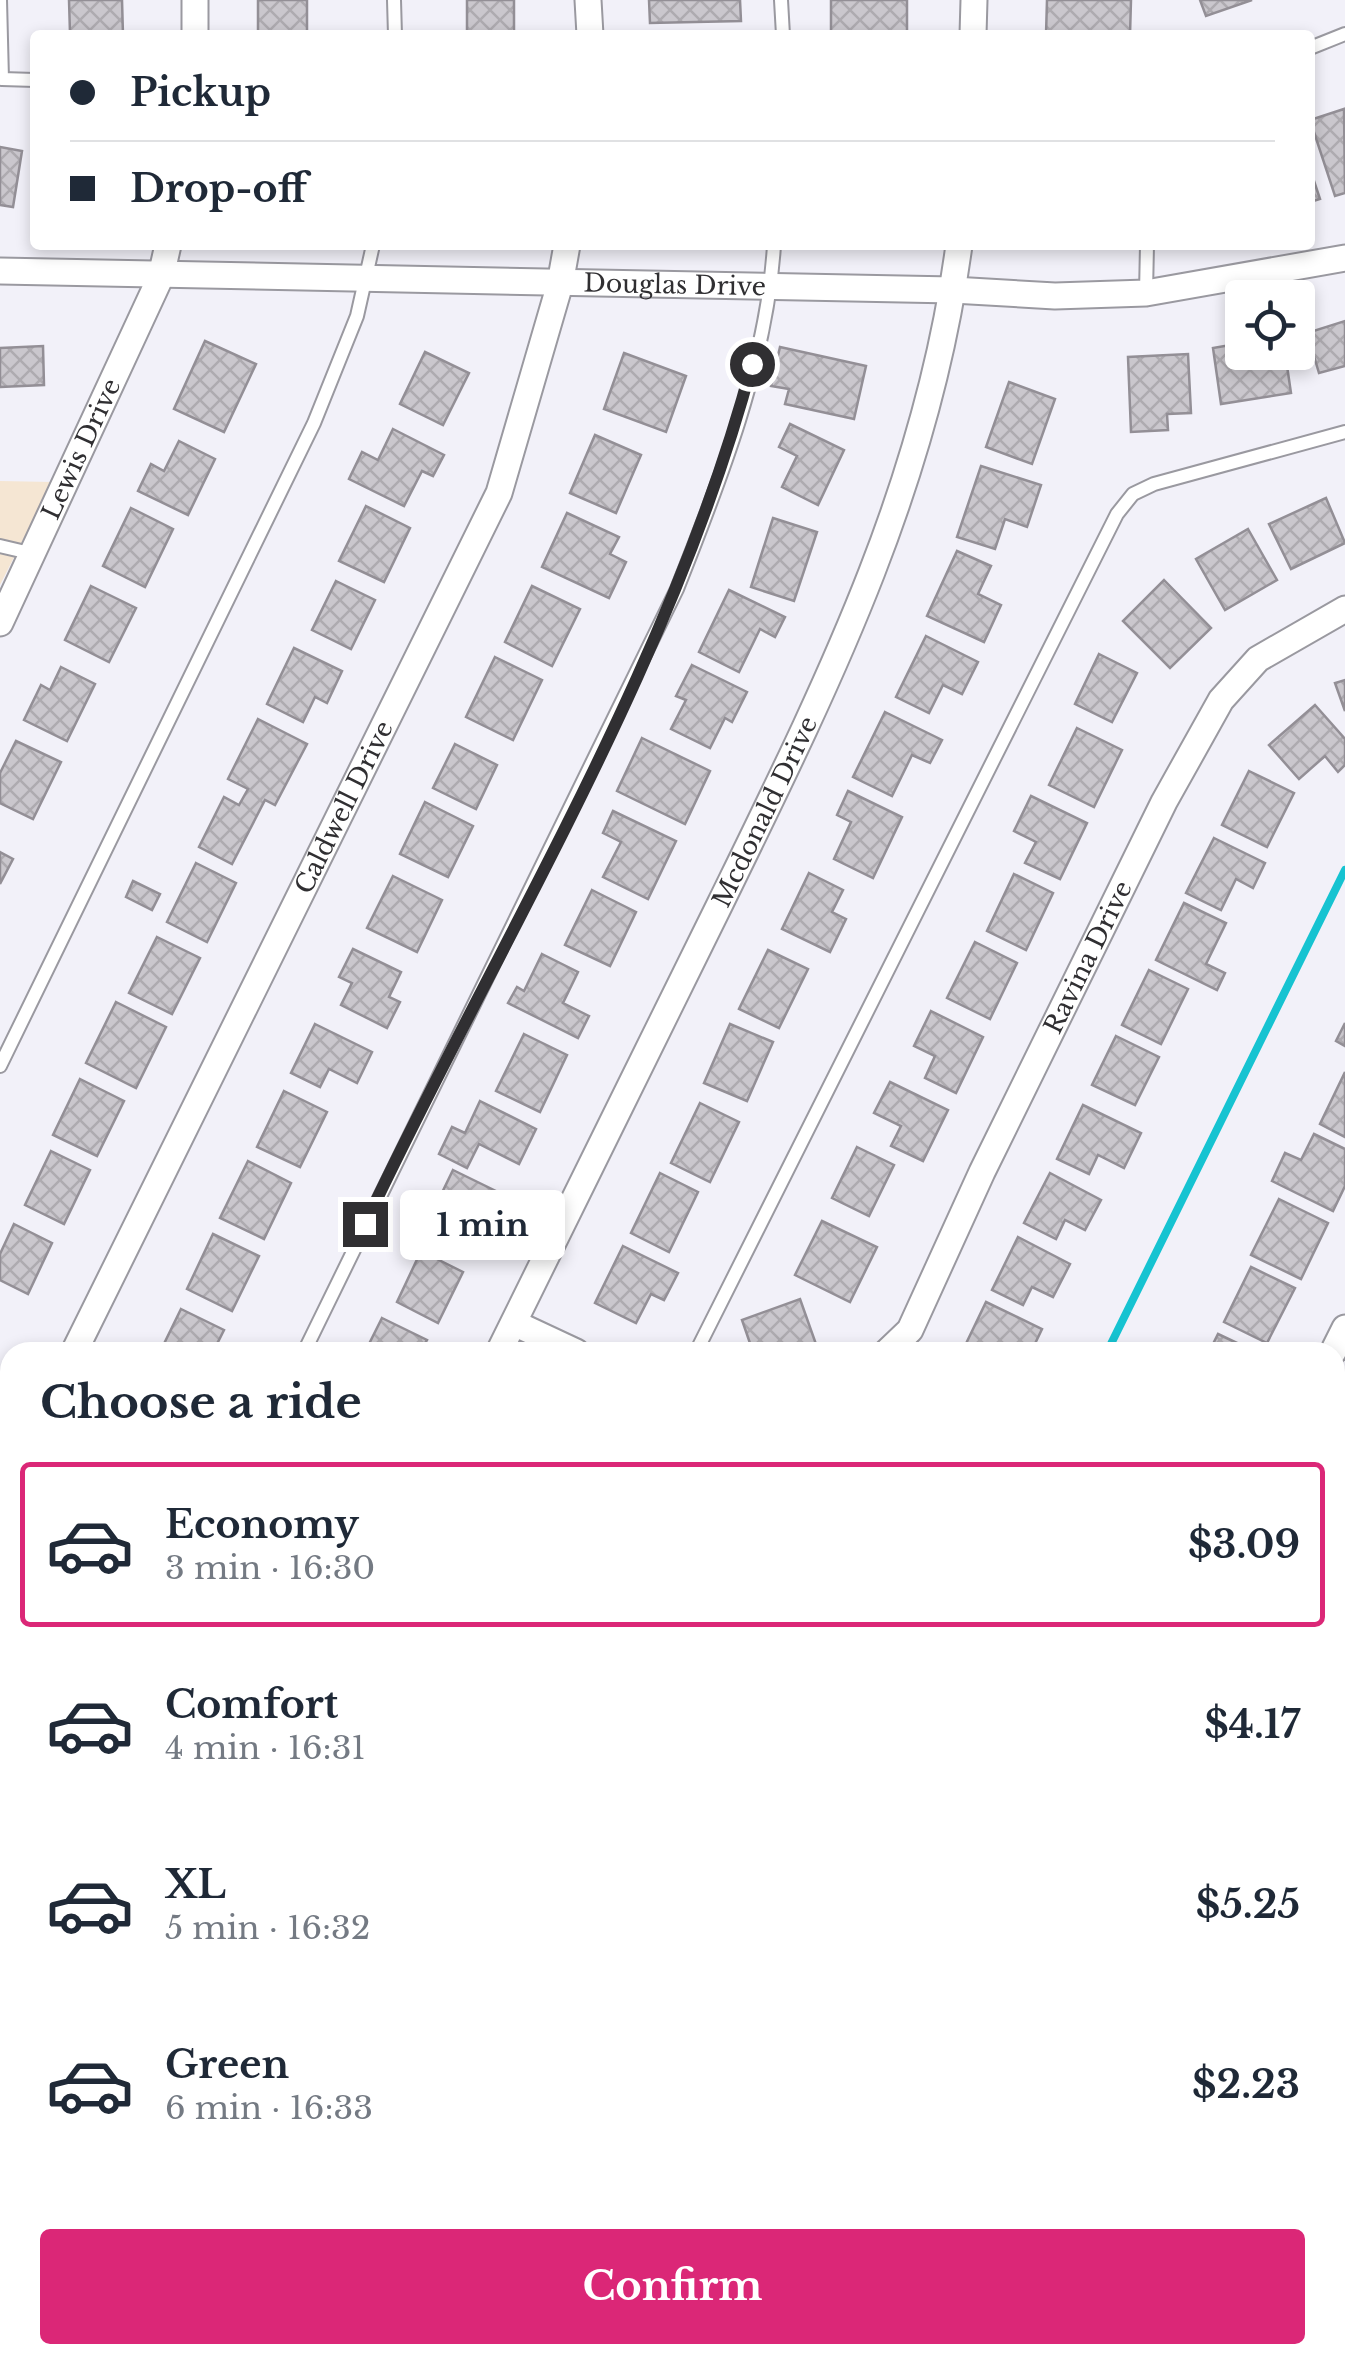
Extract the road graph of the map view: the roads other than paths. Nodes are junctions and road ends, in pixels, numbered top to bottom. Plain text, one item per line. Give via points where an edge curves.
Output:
1 (0, 0) edge
2 (194, 0) edge
3 (394, 0) edge
4 (588, 0) edge
5 (781, 0) edge
6 (974, 0) edge
7 (195, 30) edge
8 (395, 30) edge
9 (590, 30) edge
10 (783, 30) edge
11 (973, 30) edge
12 (1345, 34) edge
13 (1315, 46) edge
14 (1, 79) edge
15 (30, 80) edge
16 (167, 250) edge
17 (372, 250) edge
18 (566, 250) edge
19 (774, 250) edge
20 (959, 250) edge
21 (1147, 250) edge
22 (1345, 258) edge
23 (0, 272) edge
24 (162, 276) junction
25 (366, 280) junction
26 (560, 284) junction
27 (770, 288) junction
28 (954, 290) junction
29 (1146, 293) junction
30 (1345, 432) edge
31 (0, 546) edge
32 (34, 554) junction
33 (1345, 609) edge
34 (0, 623) edge
35 (0, 1066) edge
36 (514, 1323) junction
37 (79, 1342) edge
38 (309, 1342) edge
39 (504, 1342) edge
40 (555, 1342) edge
41 (701, 1342) edge
42 (897, 1342) edge

1 - 14 lane
2 - 7 street
3 - 8 lane
4 - 9 street
5 - 10 lane
6 - 11 street
12 - 13 lane
14 - 15 lane
16 - 24 street, Lewis Drive
17 - 25 lane
18 - 26 street, Caldwell Drive
19 - 27 lane
20 - 28 street, Mcdonald Drive
21 - 29 lane
22 - 29 street, Douglas Drive
23 - 24 street, Douglas Drive
24 - 25 street, Douglas Drive
24 - 32 street, Lewis Drive
25 - 26 street, Douglas Drive
25 - 35 lane via 314,423
26 - 27 street, Douglas Drive
26 - 37 street, Caldwell Drive via 499,492
27 - 28 street, Douglas Drive
27 - 38 lane via 727,458 677,589
28 - 29 street, Douglas Drive
28 - 36 street, Mcdonald Drive via 903,496 869,588
30 - 41 lane via 1154,484 1133,494 1117,514
31 - 32 lane
32 - 34 street, Lewis Drive
33 - 42 street, Ravina Drive via 1258,658 1222,700 1147,838 910,1330
36 - 39 street, Mcdonald Drive
36 - 40 street

